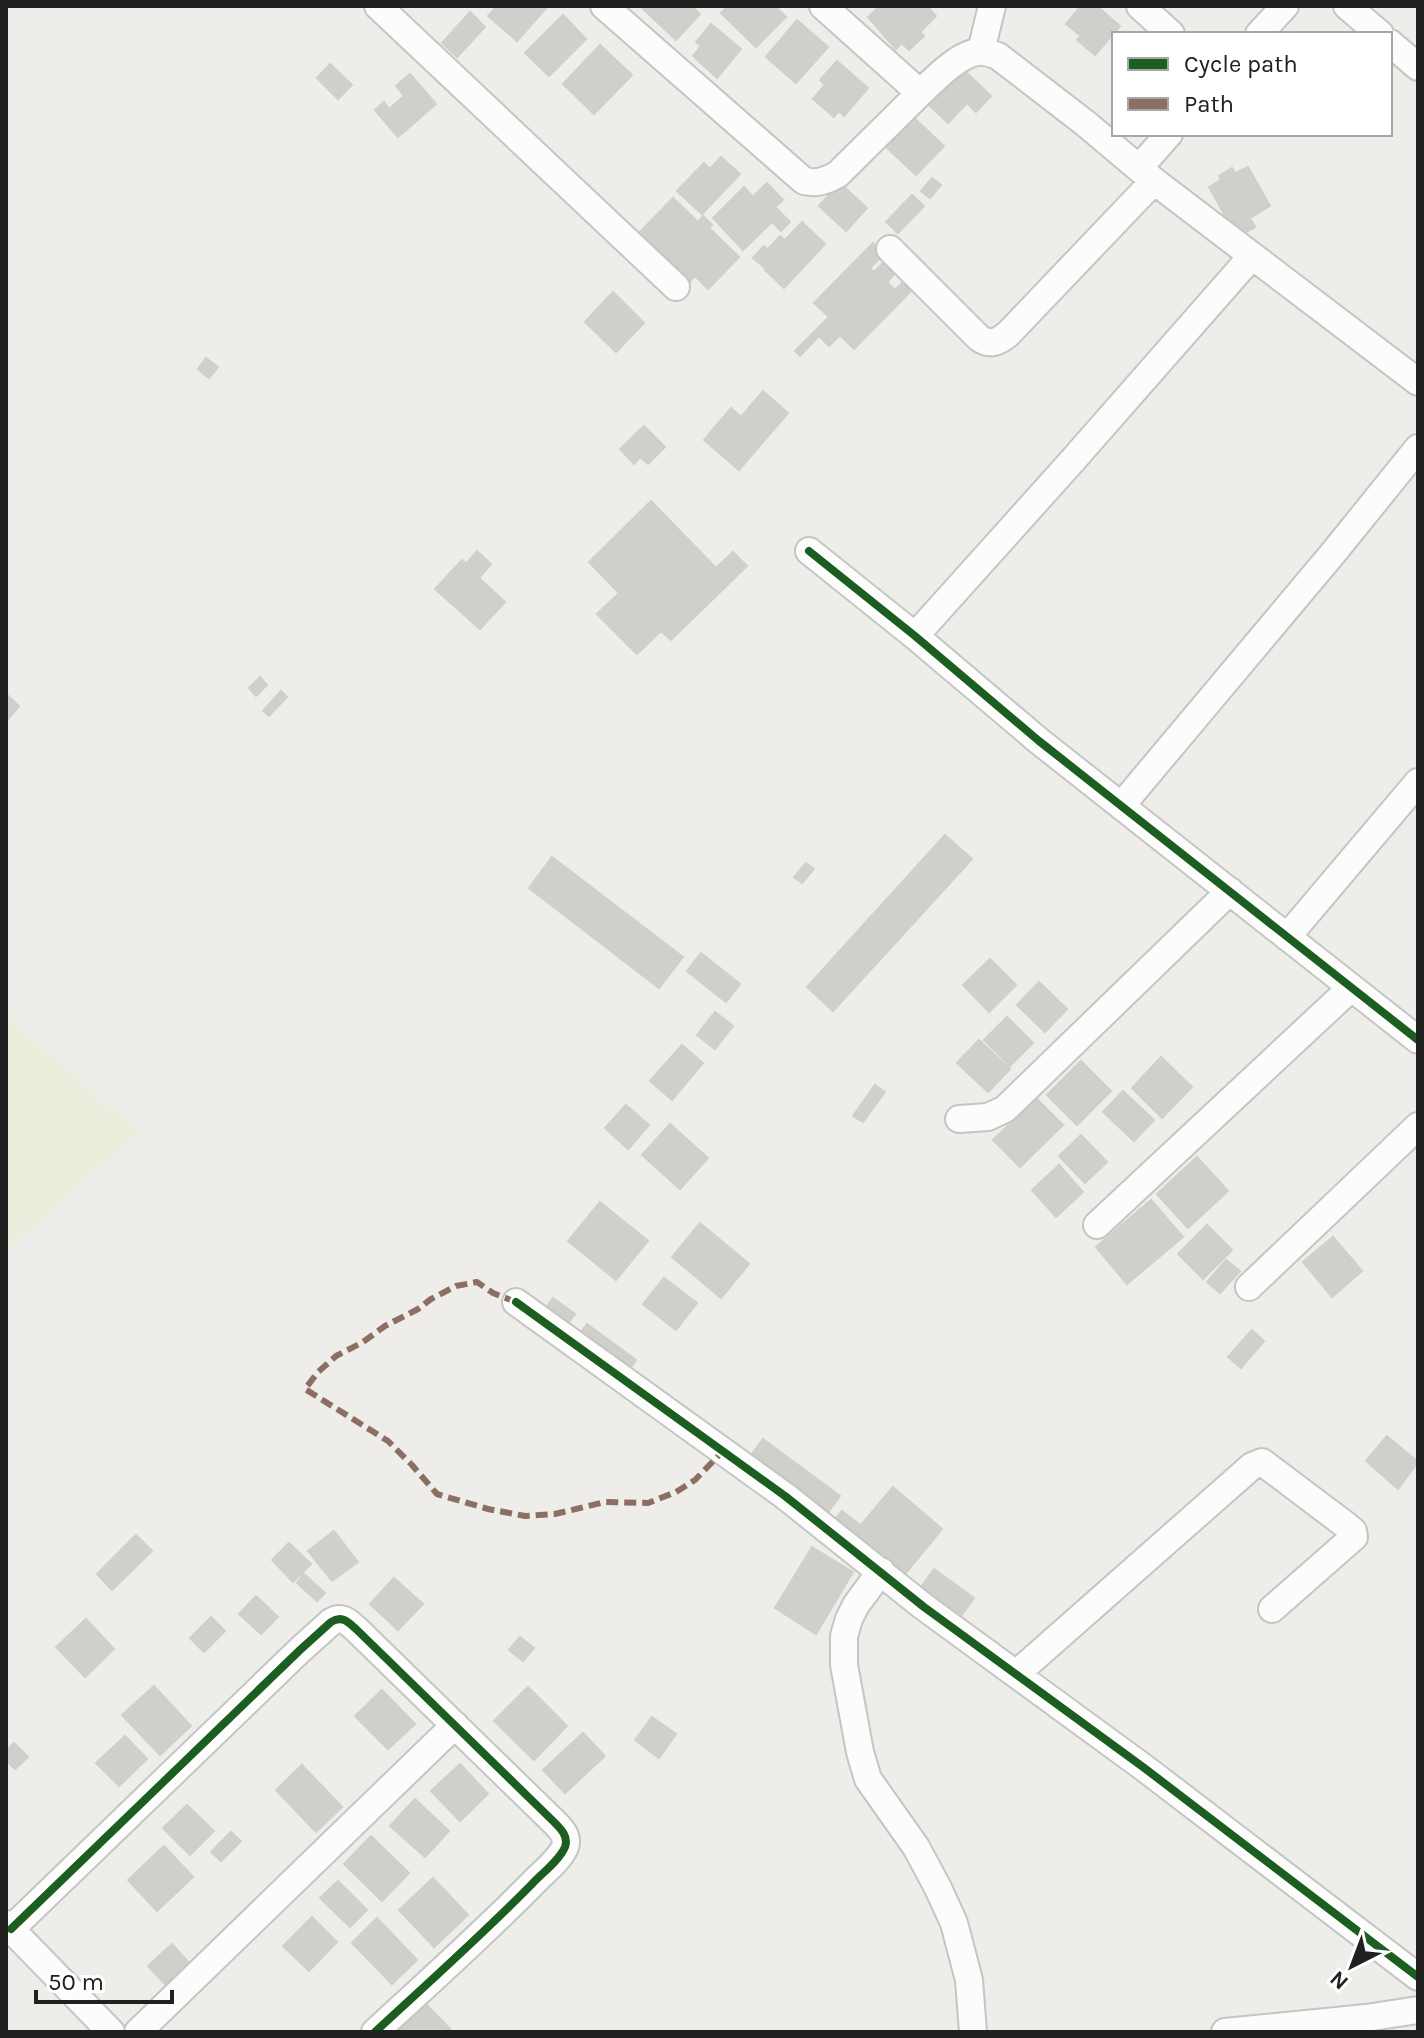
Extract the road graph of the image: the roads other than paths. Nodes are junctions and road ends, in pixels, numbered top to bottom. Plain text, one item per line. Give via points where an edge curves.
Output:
1 (378, 6) edge
2 (604, 6) edge
3 (823, 6) edge
4 (992, 6) edge
5 (1140, 6) edge
6 (1285, 6) edge
7 (1347, 6) edge
8 (1169, 32) edge
9 (1261, 32) edge
10 (1378, 32) edge
11 (1392, 45) edge
12 (981, 51) junction
13 (1418, 67) edge
14 (920, 93) junction
15 (1168, 136) edge
16 (1146, 174) junction
17 (890, 249) dead end
18 (1252, 256) junction
19 (676, 287) dead end
20 (1418, 382) edge
21 (1418, 448) edge
22 (809, 551) dead end
23 (915, 636) junction
24 (1418, 782) edge
25 (1121, 806) junction
26 (1230, 891) junction
27 (1287, 937) junction
28 (1351, 988) junction
29 (1418, 1040) edge
30 (959, 1119) dead end
31 (1418, 1126) edge
32 (1097, 1225) dead end
33 (1249, 1287) dead end
34 (516, 1302) dead end
35 (881, 1571) junction
36 (1272, 1609) dead end
37 (1016, 1674) junction
38 (455, 1725) junction
39 (8, 1926) edge
40 (1418, 1977) edge
41 (1418, 2010) edge
42 (111, 2032) edge
43 (138, 2032) edge
44 (375, 2032) edge
45 (973, 2032) edge
46 (1225, 2032) edge

1 - 19 street
2 - 14 street via 804,181 817,183 838,174
3 - 14 street
4 - 12 street
5 - 8 street
6 - 9 street
7 - 10 street
11 - 13 street
12 - 14 street via 956,62
12 - 16 street via 998,56
15 - 16 street
16 - 17 street via 996,343 979,338
16 - 18 street
18 - 20 street
18 - 23 street
21 - 25 street
22 - 23 street
23 - 25 street
24 - 27 street
25 - 26 street
26 - 27 street
26 - 30 street via 1005,1109 988,1117
27 - 28 street
28 - 29 street
28 - 32 street
31 - 33 street
34 - 35 street
35 - 37 street
35 - 45 street via 856,1605 844,1636 860,1752 868,1779 916,1847 954,1923 969,1980
36 - 37 street via 1354,1537 1347,1526 1262,1462
37 - 40 street
38 - 39 street via 350,1624 334,1620
38 - 43 street
38 - 44 street via 553,1821 566,1845 518,1898
39 - 42 street
41 - 46 street

